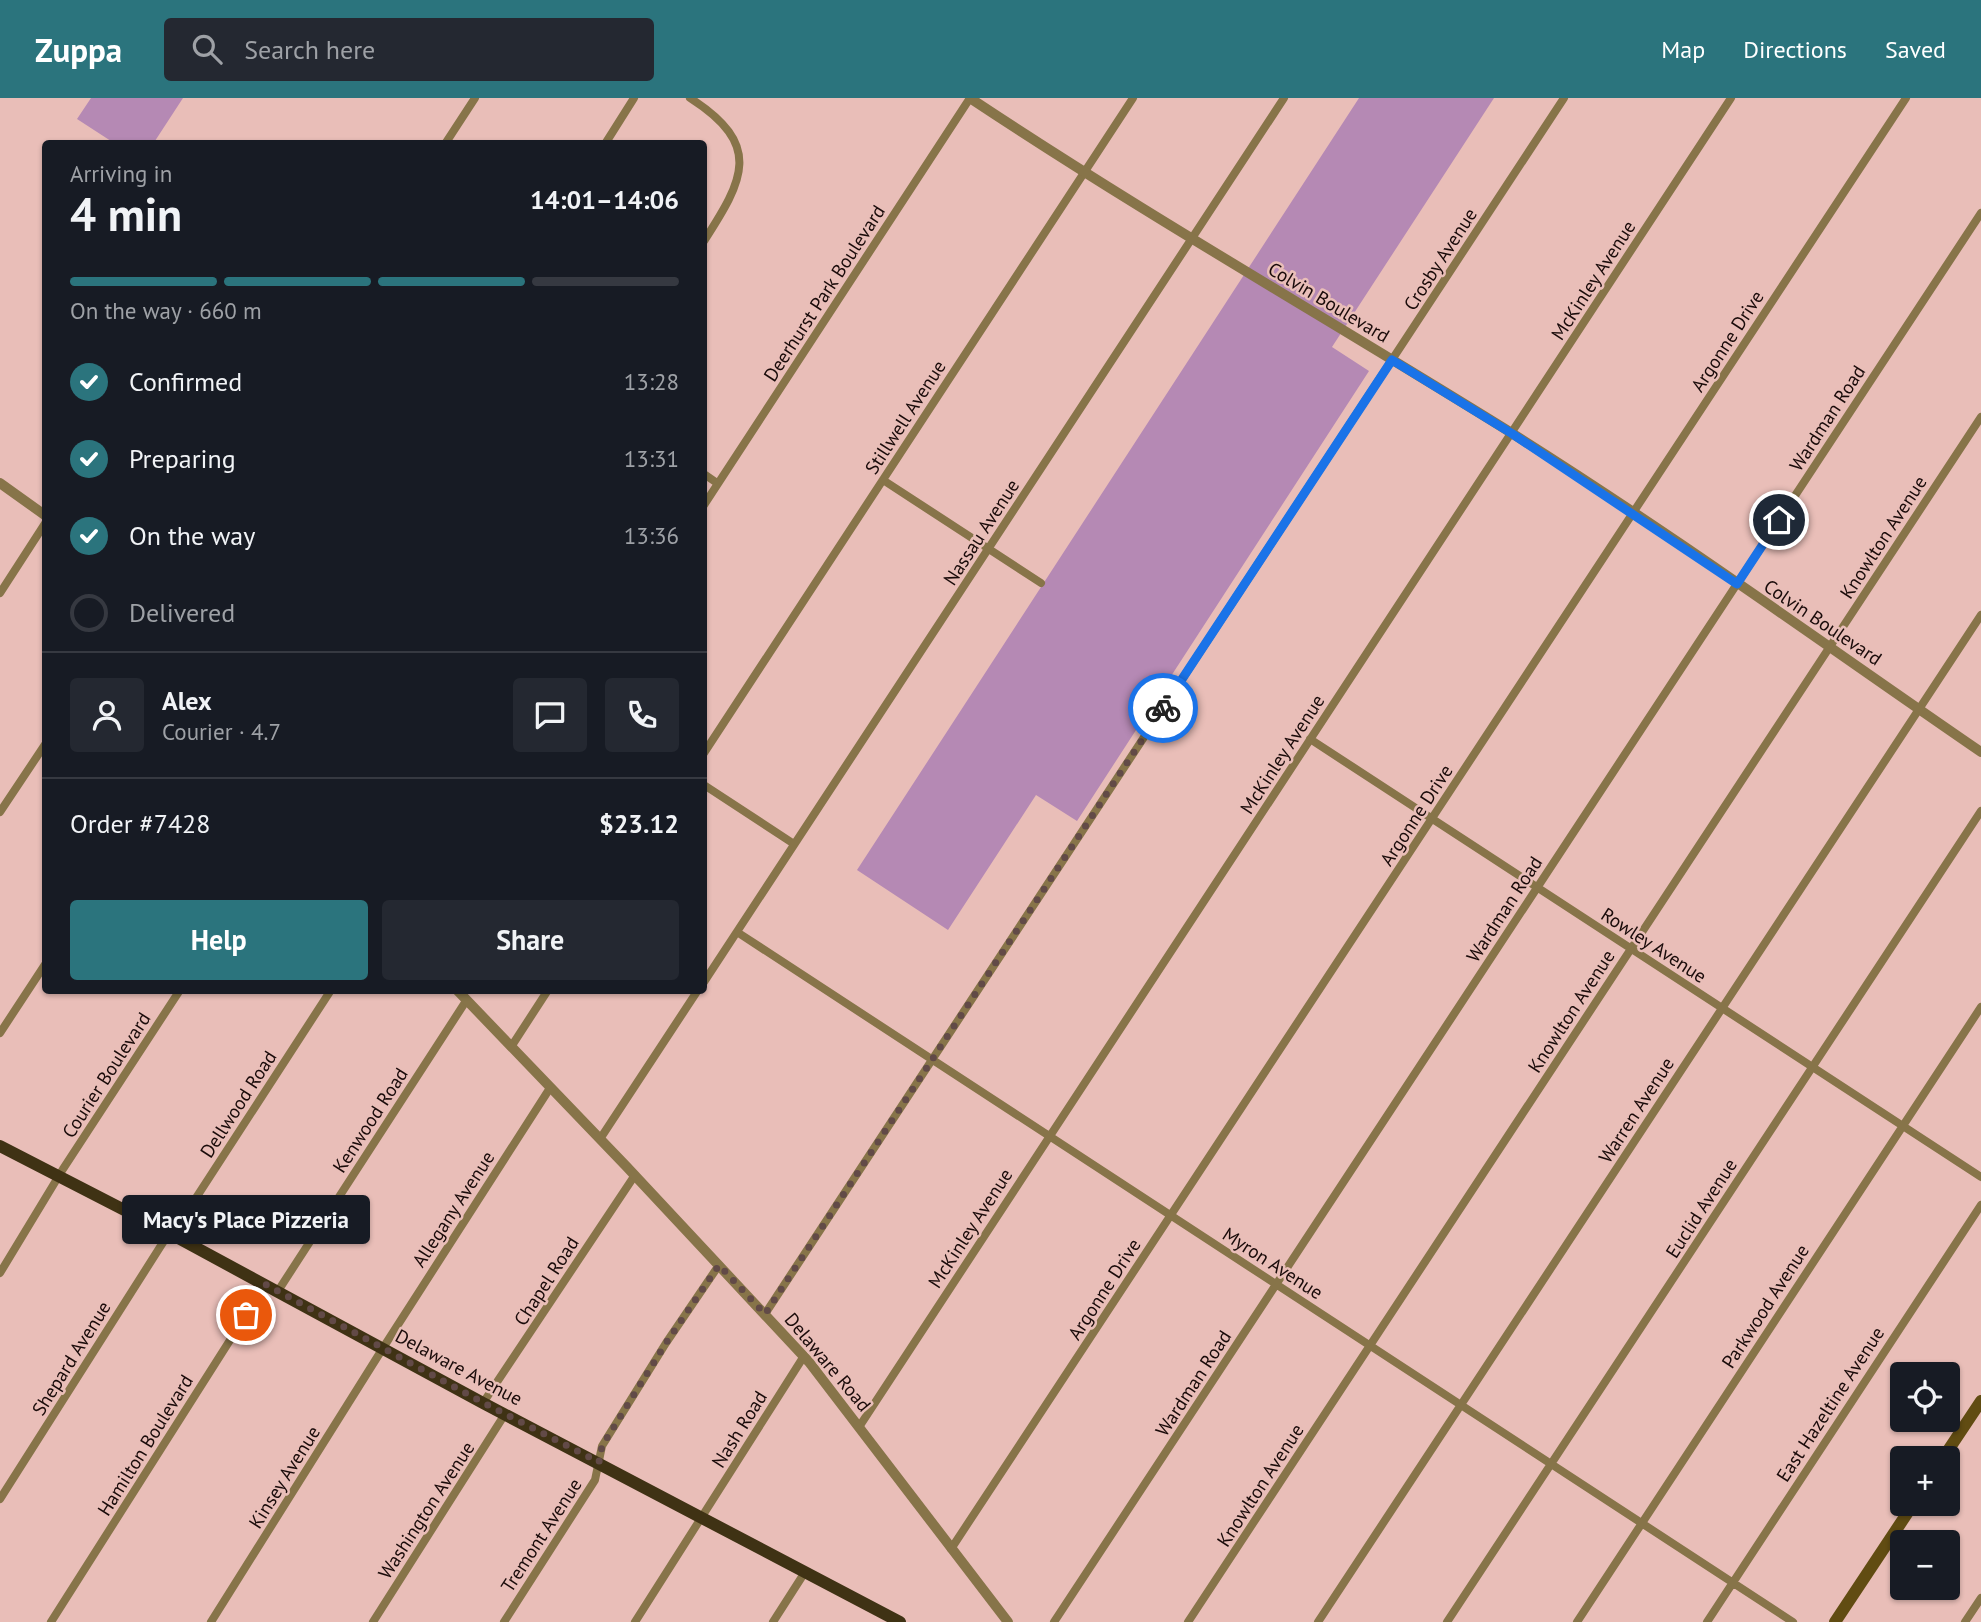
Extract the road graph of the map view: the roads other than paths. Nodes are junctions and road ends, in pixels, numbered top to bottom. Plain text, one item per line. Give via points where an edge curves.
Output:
1 (475, 98) edge
2 (634, 98) edge
3 (690, 98) edge
4 (970, 98) edge
5 (1133, 98) edge
6 (1284, 98) edge
7 (1564, 98) edge
8 (1731, 98) edge
9 (1906, 98) edge
10 (448, 140) edge
11 (608, 140) edge
12 (1084, 173) junction
13 (1981, 213) edge
14 (707, 236) edge
15 (1191, 239) junction
16 (1392, 360) junction
17 (1981, 417) edge
18 (1511, 433) junction
19 (707, 476) edge
20 (883, 480) junction
21 (0, 483) edge
22 (717, 483) junction
23 (707, 500) edge
24 (42, 513) edge
25 (1634, 513) junction
26 (42, 528) edge
27 (988, 548) junction
28 (1041, 583) dead end
29 (1737, 584) junction
30 (0, 593) edge
31 (1981, 615) edge
32 (1829, 648) junction
33 (1919, 709) junction
34 (1310, 739) junction
35 (707, 748) edge
36 (42, 749) edge
37 (1981, 752) edge
38 (707, 787) edge
39 (1981, 811) edge
40 (0, 812) edge
41 (1433, 818) junction
42 (794, 844) junction
43 (1538, 887) junction
44 (737, 932) junction
45 (1631, 949) junction
46 (42, 970) edge
47 (707, 977) edge
48 (177, 994) edge
49 (328, 994) edge
50 (460, 994) edge
51 (545, 994) edge
52 (695, 994) edge
53 (466, 1001) junction
54 (1981, 1007) edge
55 (1722, 1008) junction
56 (0, 1033) edge
57 (511, 1047) junction
58 (932, 1059) junction
59 (1812, 1067) junction
60 (551, 1088) junction
61 (1902, 1126) junction
62 (1049, 1136) junction
63 (600, 1139) junction
64 (0, 1146) edge
65 (635, 1175) junction
66 (60, 1177) junction
67 (1981, 1177) edge
68 (1981, 1205) edge
69 (1171, 1215) junction
70 (169, 1233) junction
71 (719, 1265) junction
72 (0, 1273) edge
73 (265, 1284) junction
74 (1276, 1284) junction
75 (278, 1291) junction
76 (765, 1314) junction
77 (1370, 1345) junction
78 (383, 1348) junction
79 (804, 1356) junction
80 (1981, 1401) edge
81 (484, 1403) junction
82 (1461, 1405) junction
83 (505, 1415) junction
84 (859, 1427) junction
85 (1951, 1446) edge
86 (599, 1462) junction
87 (1552, 1463) junction
88 (0, 1499) edge
89 (1905, 1516) edge
90 (701, 1519) junction
91 (1642, 1523) junction
92 (951, 1549) junction
93 (805, 1572) junction
94 (1733, 1582) junction
95 (1981, 1598) edge
96 (51, 1622) edge
97 (211, 1622) edge
98 (373, 1622) edge
99 (504, 1622) edge
100 (635, 1622) edge
101 (773, 1622) edge
102 (900, 1622) edge
103 (1008, 1622) edge
104 (1054, 1622) edge
105 (1188, 1622) edge
106 (1318, 1622) edge
107 (1447, 1622) edge
108 (1577, 1622) edge
109 (1707, 1622) edge
110 (1793, 1622) edge
111 (1835, 1622) edge
112 (1965, 1622) edge

1 - 10 street
2 - 11 street
3 - 14 street via 729,130 739,164 730,200
4 - 12 street, Colvin Boulevard
4 - 22 street, Deerhurst Park Boulevard
5 - 12 street, Stillwell Avenue
6 - 15 street, Nassau Avenue
7 - 16 street, Crosby Avenue
8 - 18 street, McKinley Avenue
9 - 25 street, Argonne Drive
12 - 15 street, Colvin Boulevard
12 - 20 street, Stillwell Avenue
13 - 29 street, Wardman Road
15 - 16 street, Colvin Boulevard
15 - 27 street, Nassau Avenue
16 - 18 street, Colvin Boulevard
16 - 58 street, Crosby Avenue
17 - 32 street, Knowlton Avenue
18 - 25 street, Colvin Boulevard
18 - 34 street, McKinley Avenue
19 - 22 street
20 - 27 street
20 - 35 street, Stillwell Avenue
21 - 24 street
22 - 23 street, Deerhurst Park Boulevard
25 - 29 street, Colvin Boulevard
25 - 41 street, Argonne Drive
26 - 30 street
27 - 28 street
27 - 42 street, Nassau Avenue
29 - 32 street, Colvin Boulevard
29 - 43 street, Wardman Road
31 - 33 street, Warren Avenue
32 - 33 street, Colvin Boulevard
32 - 45 street, Knowlton Avenue
33 - 37 street, Colvin Boulevard
33 - 55 street, Warren Avenue
34 - 41 street, Rowley Avenue
34 - 62 street, McKinley Avenue
36 - 40 street
38 - 42 street
39 - 59 street, Euclid Avenue
41 - 43 street, Rowley Avenue
41 - 69 street, Argonne Drive
42 - 44 street, Nassau Avenue
43 - 45 street, Rowley Avenue
43 - 74 street, Wardman Road
44 - 47 street, Nassau Avenue
44 - 58 street, Myron Avenue
45 - 55 street, Rowley Avenue
45 - 77 street, Knowlton Avenue
46 - 56 street
48 - 66 street, Courier Boulevard
49 - 70 street, Dellwood Road
50 - 53 street, Delaware Road
51 - 57 street
52 - 63 street
53 - 57 street, Delaware Road
53 - 75 street, Kenwood Road
54 - 61 street, Parkwood Avenue
55 - 59 street, Rowley Avenue
55 - 82 street, Warren Avenue
57 - 60 street, Delaware Road
58 - 62 street, Myron Avenue
58 - 76 street, Crosby Avenue
59 - 61 street, Rowley Avenue
59 - 87 street, Euclid Avenue
60 - 63 street, Delaware Road
60 - 78 street, Allegany Avenue
61 - 67 street, Rowley Avenue
61 - 91 street, Parkwood Avenue
62 - 69 street, Myron Avenue
62 - 84 street, McKinley Avenue
63 - 65 street, Delaware Road
64 - 66 main road, Delaware Avenue
65 - 71 street, Delaware Road
65 - 81 street, Chapel Road
66 - 70 main road, Delaware Avenue
66 - 72 street, Courier Boulevard
68 - 94 street, East Hazeltine Avenue
69 - 74 street, Myron Avenue
69 - 92 street, Argonne Drive
70 - 73 main road, Delaware Avenue
70 - 88 street, Shepard Avenue
71 - 76 street, Delaware Road
71 - 86 street, Tremont Avenue via 602,1446
73 - 75 main road, Delaware Avenue
73 - 96 street, Hamilton Boulevard
74 - 77 street, Myron Avenue
74 - 104 street, Wardman Road
75 - 78 main road, Delaware Avenue
76 - 79 street, Delaware Road
77 - 82 street, Myron Avenue
77 - 105 street, Knowlton Avenue
78 - 81 main road, Delaware Avenue
78 - 97 street, Kinsey Avenue
79 - 84 street, Delaware Road
79 - 90 street, Nash Road
80 - 85 main road
81 - 83 main road, Delaware Avenue
82 - 87 street, Myron Avenue
82 - 106 street, Warren Avenue
83 - 86 main road, Delaware Avenue
83 - 98 street, Washington Avenue
84 - 92 street, Delaware Road
86 - 90 main road, Delaware Avenue
86 - 99 street, Tremont Avenue via 595,1480
87 - 91 street, Myron Avenue
87 - 107 street, Euclid Avenue
89 - 111 main road
90 - 93 main road, Delaware Avenue
90 - 100 street, Nash Road
91 - 94 street, Myron Avenue
91 - 108 street, Parkwood Avenue
92 - 103 street, Delaware Road
93 - 101 street
93 - 102 main road, Delaware Avenue
94 - 109 street, East Hazeltine Avenue
94 - 110 street, Myron Avenue
95 - 112 street

